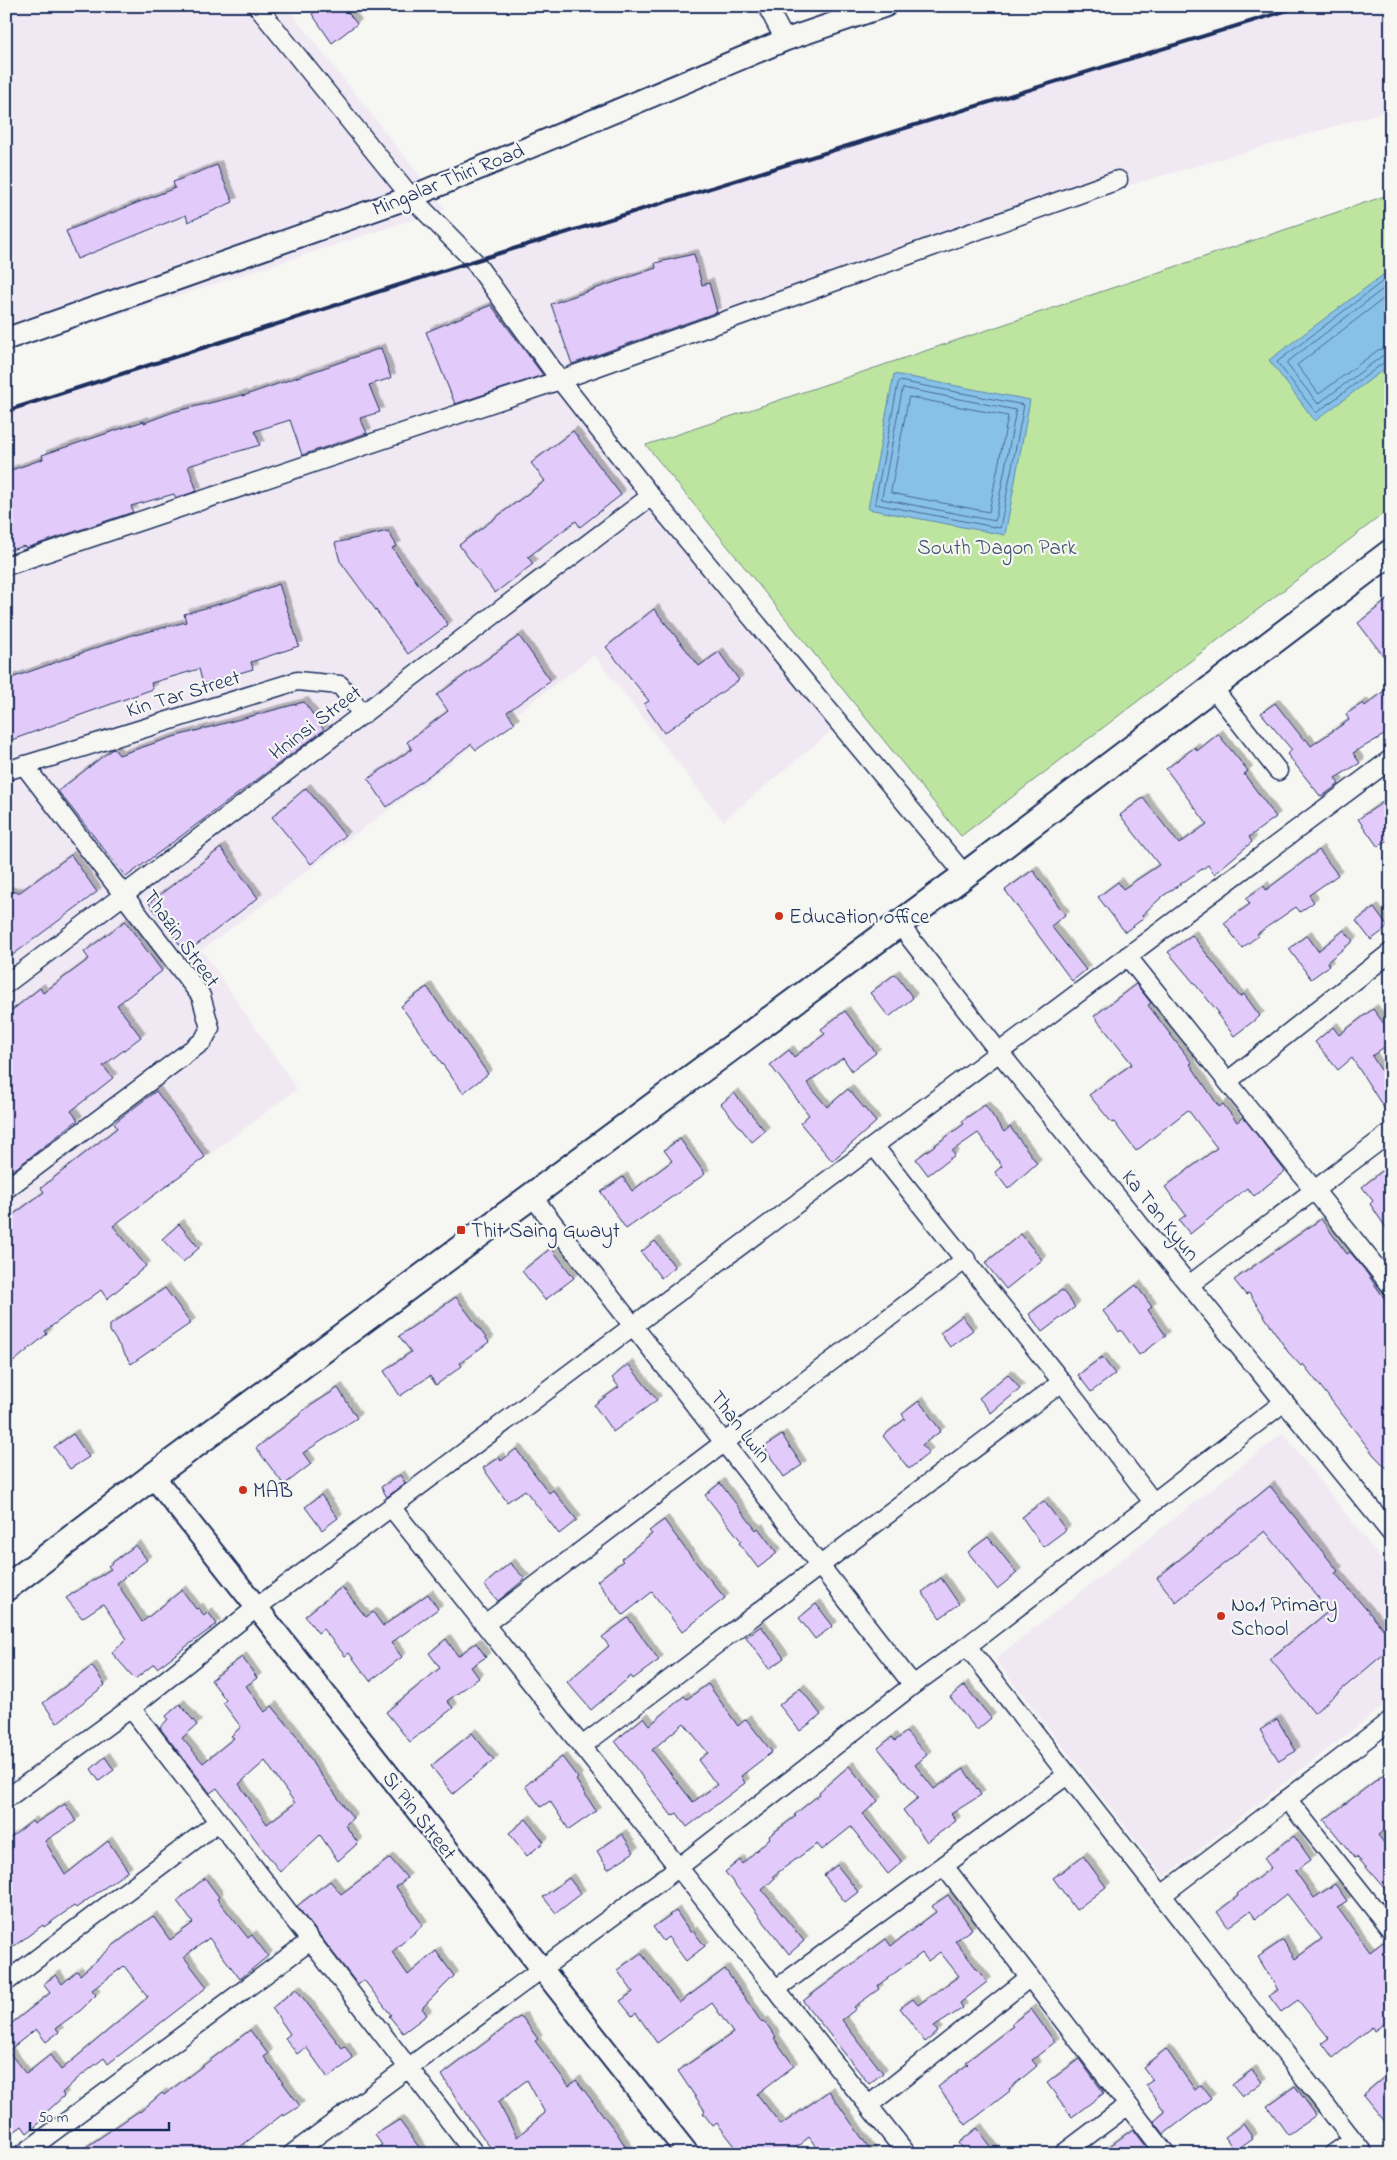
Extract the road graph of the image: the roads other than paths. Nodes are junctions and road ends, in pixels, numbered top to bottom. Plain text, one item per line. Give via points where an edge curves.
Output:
1 (257, 6) edge
2 (767, 6) edge
3 (885, 6) edge
4 (785, 40) junction
5 (1118, 180) dead end
6 (411, 197) junction
7 (6, 339) edge
8 (560, 380) junction
9 (652, 496) junction
10 (1391, 552) edge
11 (6, 566) edge
12 (1212, 687) junction
13 (363, 715) junction
14 (1391, 759) edge
15 (24, 765) junction
16 (6, 771) edge
17 (1278, 771) dead end
18 (965, 875) junction
19 (124, 896) junction
20 (900, 924) junction
21 (1391, 952) edge
22 (1128, 956) junction
23 (6, 984) edge
24 (999, 1052) junction
25 (1228, 1081) junction
26 (1391, 1132) edge
27 (874, 1146) junction
28 (6, 1189) edge
29 (1314, 1190) junction
30 (532, 1196) junction
31 (966, 1259) junction
32 (1189, 1285) junction
33 (1391, 1286) edge
34 (633, 1326) junction
35 (1062, 1382) junction
36 (1284, 1402) junction
37 (724, 1442) junction
38 (153, 1476) junction
39 (1153, 1502) junction
40 (391, 1507) junction
41 (1391, 1533) edge
42 (820, 1565) junction
43 (6, 1588) edge
44 (256, 1608) junction
45 (485, 1624) junction
46 (967, 1646) junction
47 (913, 1685) junction
48 (131, 1708) junction
49 (1391, 1720) edge
50 (582, 1746) junction
51 (1068, 1775) junction
52 (6, 1799) edge
53 (1287, 1799) junction
54 (218, 1822) junction
55 (944, 1866) junction
56 (679, 1867) junction
57 (1162, 1895) junction
58 (1391, 1930) edge
59 (310, 1941) junction
60 (541, 1969) junction
61 (1030, 1978) junction
62 (6, 1982) edge
63 (776, 1989) junction
64 (407, 2067) junction
65 (869, 2105) junction
66 (1128, 2105) junction
67 (1352, 2140) junction
68 (23, 2154) edge
69 (292, 2154) edge
70 (475, 2154) edge
71 (688, 2154) edge
72 (907, 2154) edge
73 (1063, 2154) edge
74 (1166, 2154) edge
75 (1333, 2154) edge
76 (1364, 2154) edge

1 - 6 street
2 - 4 street
3 - 4 street, Mingalar Thiri Road
4 - 6 street, Mingalar Thiri Road
5 - 8 street
6 - 7 street, Mingalar Thiri Road
6 - 8 street via 474,261
8 - 9 street
8 - 11 street
9 - 13 street, Hninsi Street
9 - 18 street
10 - 12 main road
12 - 17 street
12 - 18 main road
13 - 15 street, Kin Tar Street via 340,685 297,681
13 - 19 street, Hninsi Street
14 - 22 street
15 - 16 street, Kin Tar Street
15 - 19 street, Thazin Street
18 - 20 main road
19 - 23 street, Hninsi Street
19 - 28 street, Thazin Street via 201,996 210,1028 203,1041
20 - 24 street, Ka Tan Kyun
20 - 30 main road
21 - 25 street
22 - 24 street
22 - 25 street
24 - 27 street
24 - 32 street, Ka Tan Kyun
25 - 29 street
26 - 29 street
27 - 31 street
27 - 34 street
29 - 32 street
29 - 33 street
30 - 34 street, Than Lwin
30 - 38 main road
31 - 35 street
31 - 37 street
32 - 36 street, Ka Tan Kyun
34 - 37 street, Than Lwin
34 - 40 street
35 - 39 street
35 - 42 street
36 - 39 street
36 - 41 street, Ka Tan Kyun
37 - 42 street, Than Lwin
37 - 45 street
38 - 43 main road
38 - 44 street, Si Pin Street
39 - 46 street
40 - 44 street
40 - 45 street
42 - 47 street, Than Lwin
42 - 50 street
44 - 48 street
44 - 60 street, Si Pin Street
45 - 50 street
46 - 47 street
46 - 51 street
47 - 56 street
48 - 52 street
48 - 54 street
49 - 53 street
50 - 56 street
51 - 55 street
51 - 57 street
53 - 57 street
53 - 58 street
54 - 59 street
54 - 62 street
55 - 61 street
55 - 63 street
56 - 60 street
56 - 63 street
57 - 67 street
59 - 64 street
59 - 68 street
60 - 64 street
60 - 71 street, Si Pin Street
61 - 65 street
61 - 66 street
63 - 65 street
64 - 69 street
64 - 70 street
65 - 72 street
66 - 73 street
66 - 74 street
67 - 75 street
67 - 76 street

